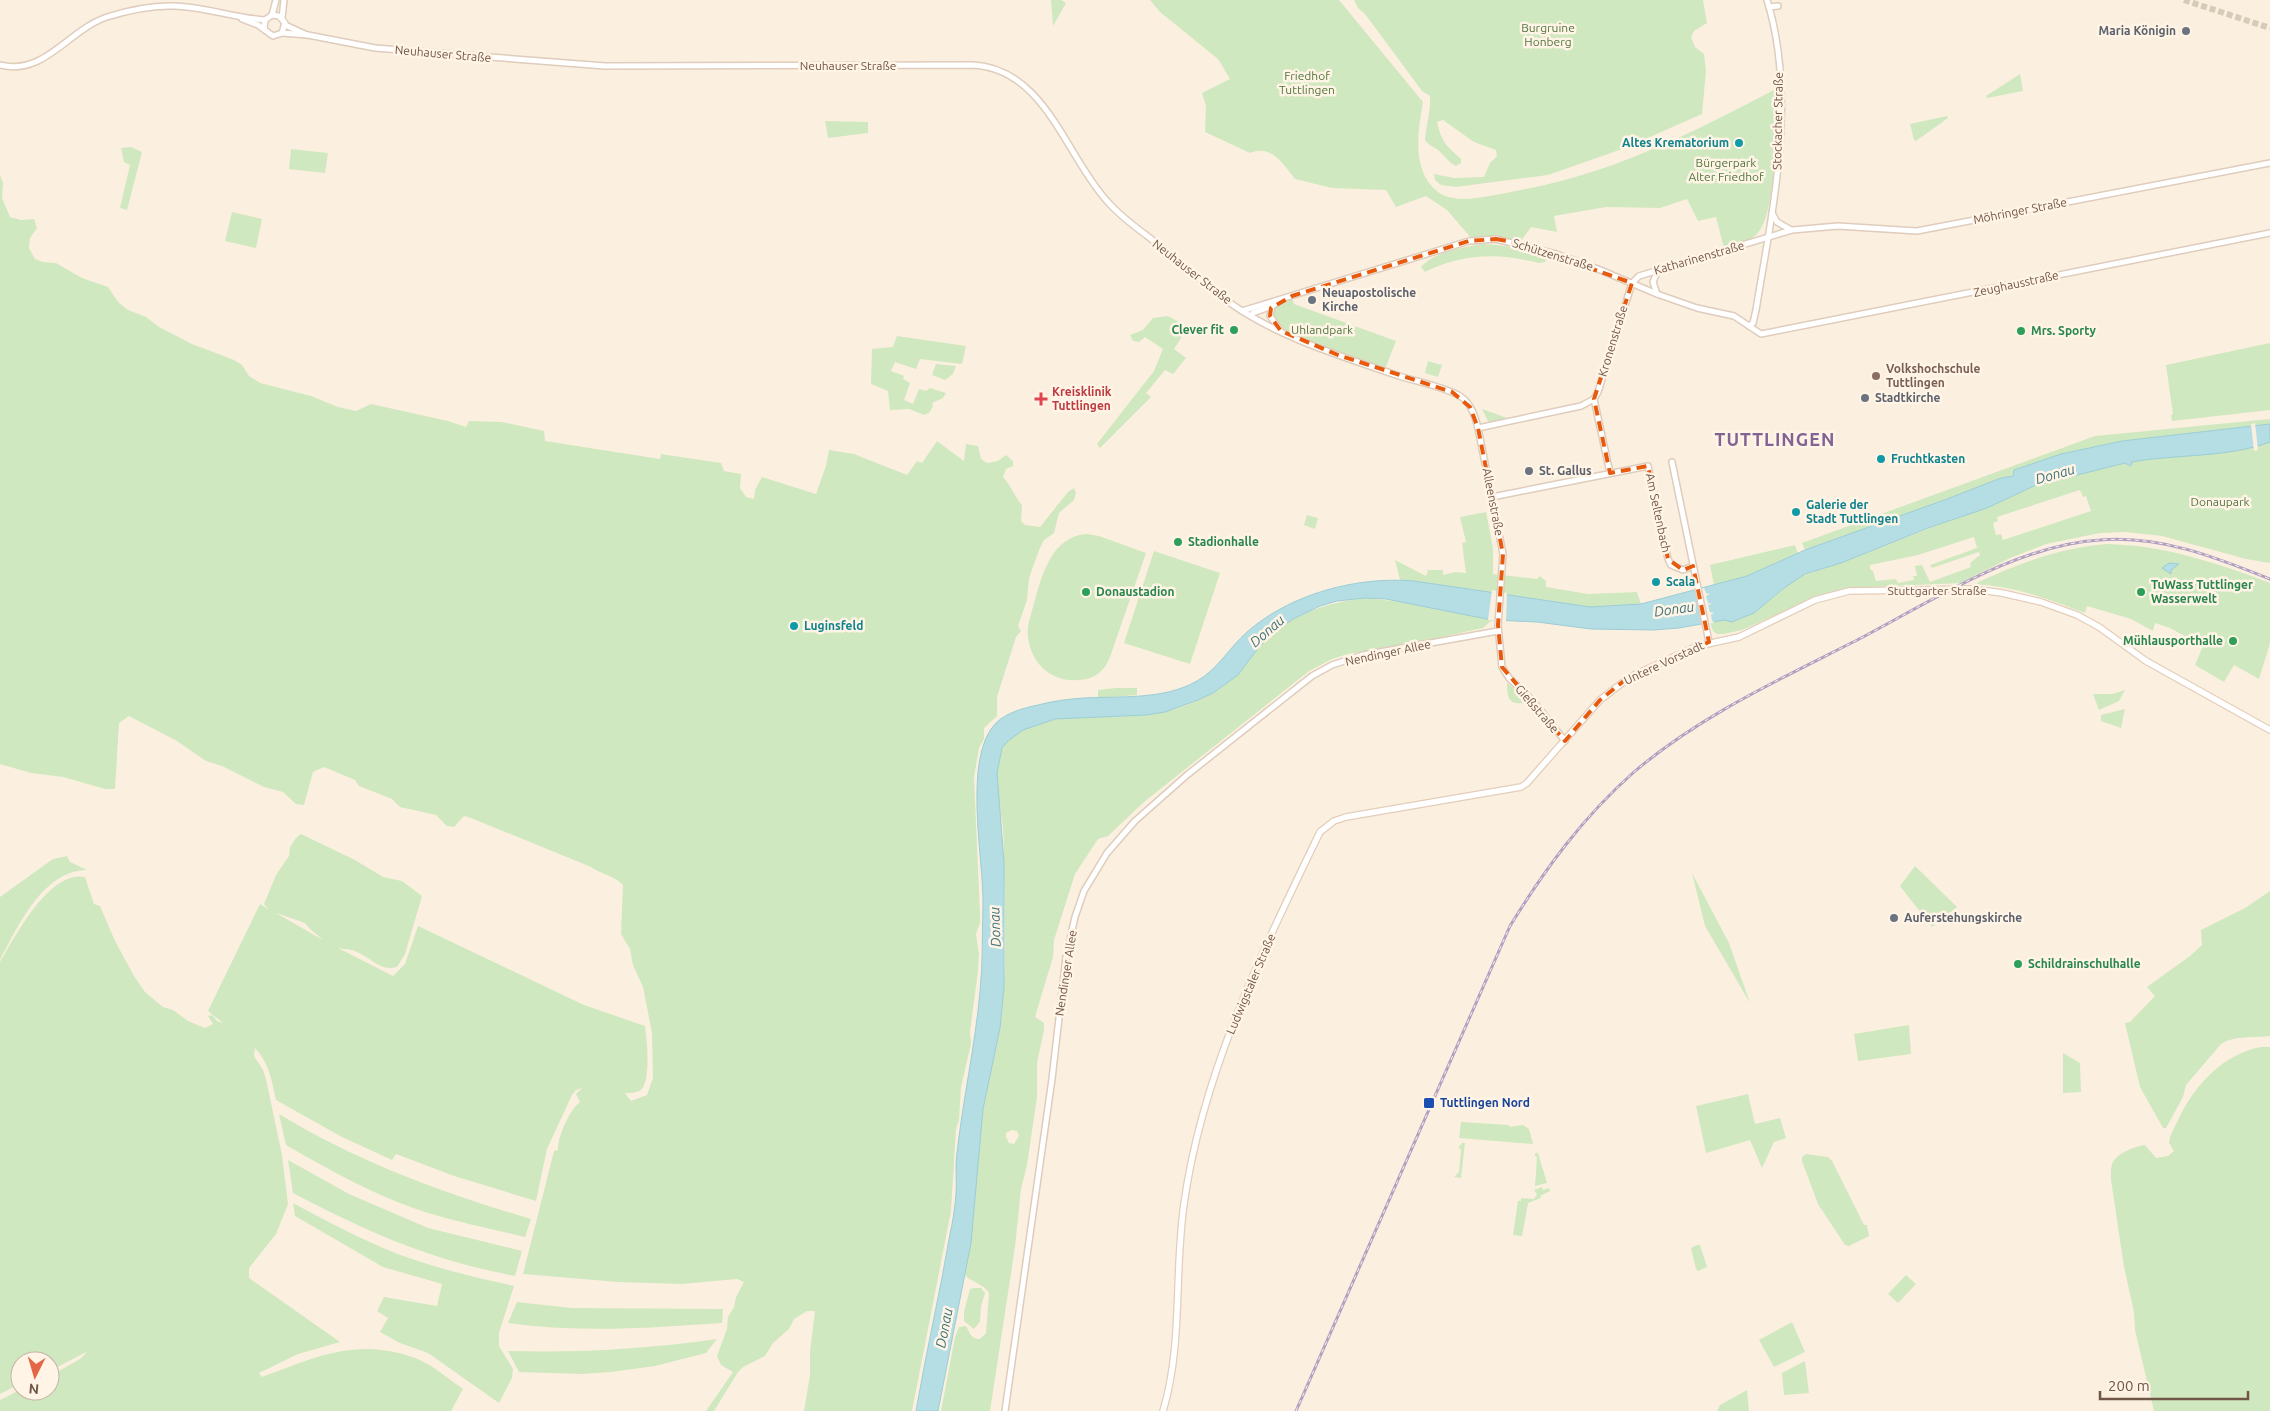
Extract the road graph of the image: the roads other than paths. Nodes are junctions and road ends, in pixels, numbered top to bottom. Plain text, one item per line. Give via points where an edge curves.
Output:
1 (276, 0) edge
2 (284, 0) edge
3 (1767, 0) edge
4 (1778, 6) dead end
5 (1769, 7) junction
6 (230, 14) junction
7 (272, 15) junction
8 (282, 18) junction
9 (265, 20) junction
10 (285, 25) junction
11 (264, 29) junction
12 (282, 33) junction
13 (305, 33) junction
14 (0, 65) edge
15 (2270, 163) edge
16 (1771, 212) junction
17 (1792, 230) junction
18 (2270, 233) edge
19 (1768, 236) junction
20 (1658, 270) junction
21 (1615, 276) junction
22 (1639, 276) junction
23 (1632, 283) junction
24 (1657, 294) junction
25 (1280, 300) junction
26 (1272, 306) junction
27 (1242, 311) junction
28 (1251, 316) junction
29 (1749, 326) junction
30 (1280, 330) junction
31 (1761, 334) joint
32 (1594, 399) junction
33 (1478, 428) junction
34 (1672, 462) dead end
35 (1610, 473) junction
36 (1492, 497) junction
37 (1693, 566) junction
38 (1498, 631) junction
39 (1728, 639) joint
40 (1709, 642) junction
41 (1509, 678) joint
42 (2270, 730) edge
43 (1565, 741) junction
44 (1005, 1411) edge
45 (1163, 1411) edge

1 - 7 street
2 - 8 street
3 - 5 street, Stockacher Straße
4 - 5 street
5 - 16 street, Stockacher Straße via 1781,82 1777,174
6 - 9 street
6 - 11 street
6 - 14 street via 175,6 134,9 90,25 41,61 20,67
7 - 8 street
7 - 9 street
8 - 10 street
9 - 11 street
10 - 12 street
10 - 13 street, Neuhauser Straße
11 - 12 street via 273,36
12 - 13 street, Neuhauser Straße
13 - 27 street, Neuhauser Straße via 375,48 604,66 972,65 996,68 1032,92 1106,201
15 - 17 street, Möhringer Straße via 1917,231 1838,226
16 - 17 street via 1777,222
16 - 19 street, Stockacher Straße
17 - 19 street, Möhringer Straße
18 - 31 street, Zeughausstraße
19 - 20 street, Katharinenstraße via 1741,247
19 - 29 street, Stockacher Straße via 1754,320
20 - 22 street, Katharinenstraße
20 - 24 street via 1653,282
21 - 22 street
21 - 23 street, Schützenstraße
21 - 25 street, Schützenstraße via 1556,254 1509,241 1484,239 1363,272
22 - 23 street, Katharinenstraße
23 - 24 street, Schützenstraße
23 - 32 street, Kronenstraße
24 - 29 street, Schützenstraße via 1734,316
25 - 26 street, Schützenstraße
25 - 27 street, Schützenstraße
26 - 28 street, Schützenstraße
26 - 30 street via 1270,316
27 - 28 street, Neuhauser Straße
28 - 30 street, Neuhauser Straße
29 - 31 street, Schützenstraße
30 - 33 street, Neuhauser Straße via 1340,356 1458,395 1470,407
32 - 33 street via 1581,406
32 - 35 street
33 - 36 street, Alleenstraße
34 - 37 street
35 - 36 street
35 - 37 street, Am Seltenbach via 1648,466 1668,559 1671,565 1683,570
36 - 38 street, Alleenstraße via 1503,554
37 - 40 street
38 - 41 street, Alleenstraße via 1502,667
38 - 44 street, Nendinger Allee via 1363,655 1332,665 1312,676 1134,820 1091,877 1075,917 1066,957
39 - 40 main road, Untere Vorstadt
39 - 42 main road, Stuttgarter Straße via 1815,600 1848,591 1956,589 2002,593 2042,602 2077,615 2146,661
40 - 43 main road, Untere Vorstadt via 1625,680 1600,700
41 - 43 street, Gießstraße via 1534,702
43 - 45 main road, Ludwigstaler Straße via 1520,788 1346,817 1320,832 1218,1064 1196,1144 1184,1205 1173,1361

